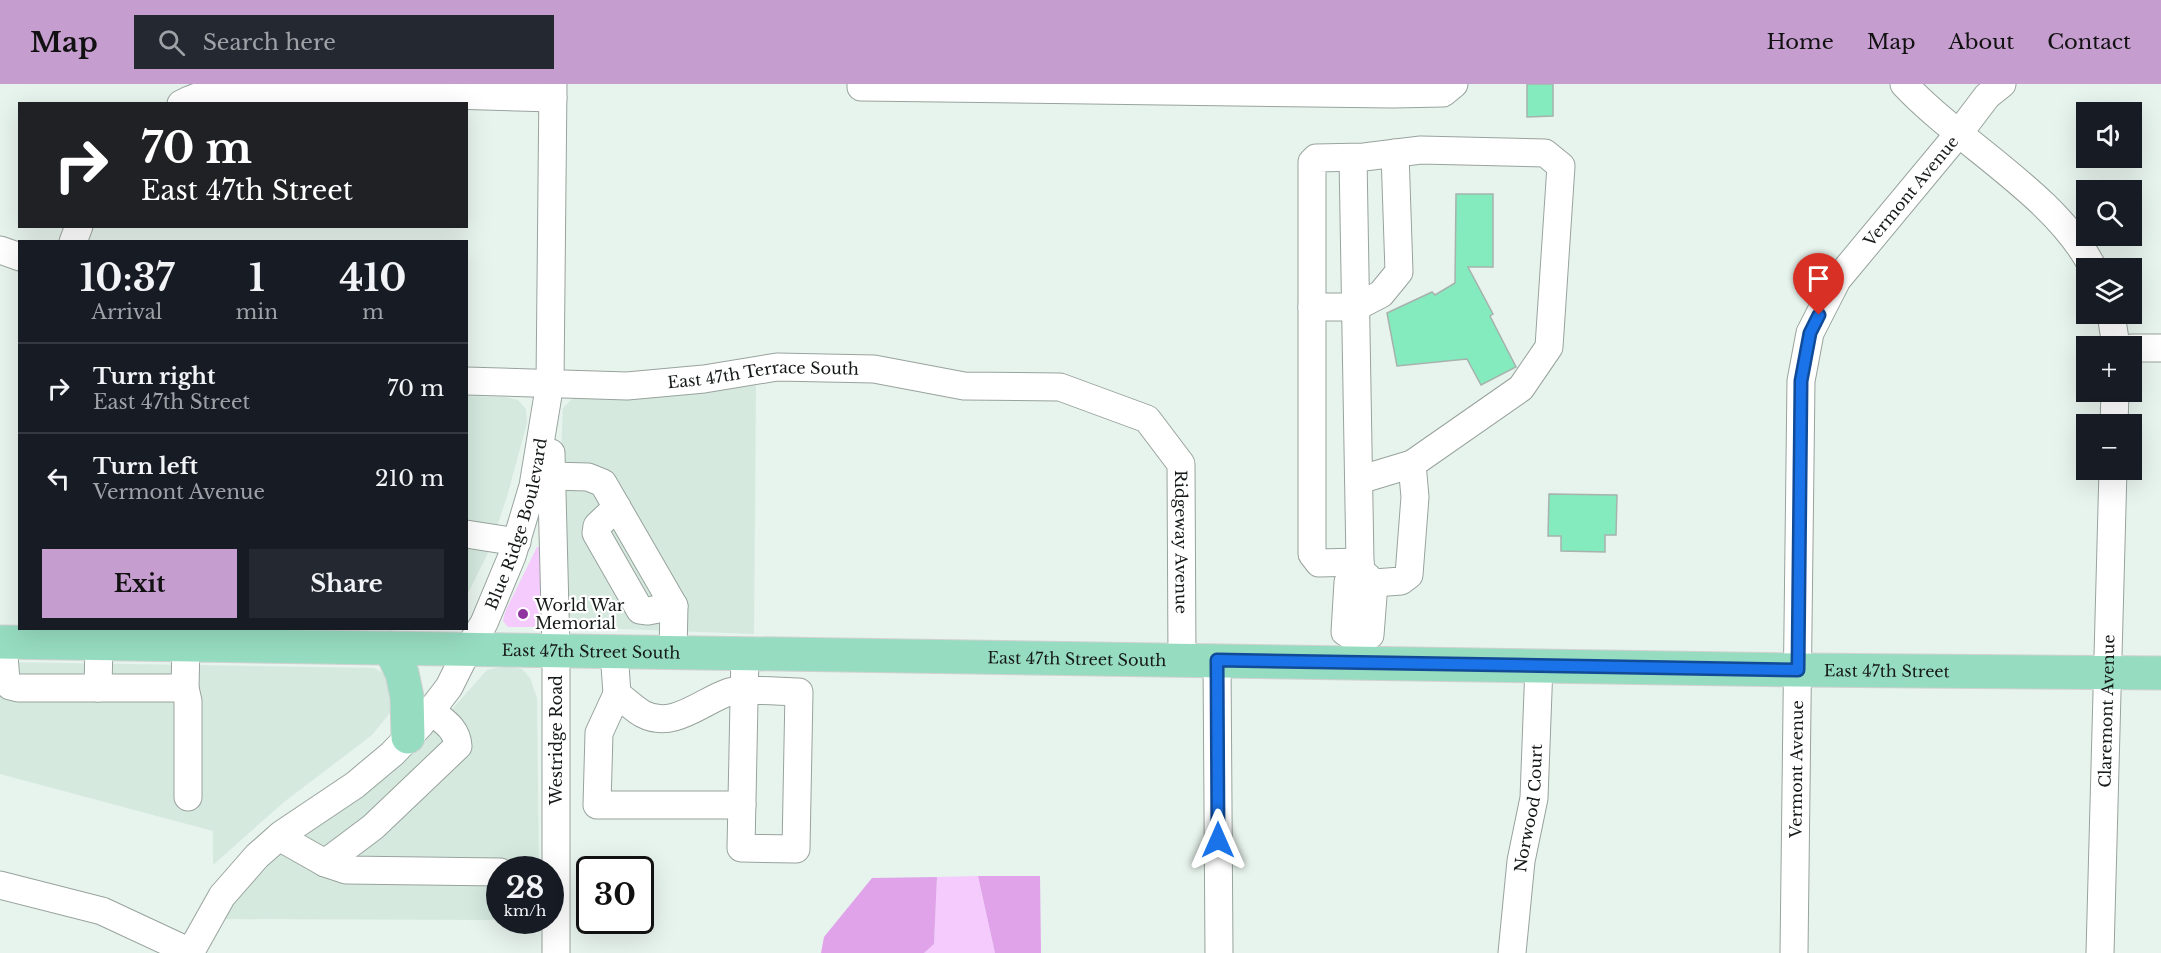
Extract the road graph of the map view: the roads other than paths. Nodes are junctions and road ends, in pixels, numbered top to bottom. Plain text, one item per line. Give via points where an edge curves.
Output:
1 (1454, 84) edge
2 (1904, 84) edge
3 (2002, 84) edge
4 (868, 86) edge
5 (553, 91) edge
6 (184, 102) edge
7 (1959, 133) junction
8 (1395, 153) junction
9 (1353, 158) junction
10 (0, 250) edge
11 (18, 256) edge
12 (2088, 258) edge
13 (1312, 307) junction
14 (1356, 307) junction
15 (2142, 348) edge
16 (2161, 348) edge
17 (468, 381) edge
18 (550, 383) junction
19 (1060, 387) joint
20 (1412, 464) junction
21 (552, 476) junction
22 (1359, 480) junction
23 (2113, 480) edge
24 (468, 534) edge
25 (517, 542) junction
26 (1365, 572) junction
27 (306, 638) edge
28 (18, 639) edge
29 (99, 644) junction
30 (186, 645) junction
31 (390, 648) junction
32 (468, 649) junction
33 (556, 650) junction
34 (614, 651) junction
35 (1358, 651) junction
36 (673, 652) junction
37 (755, 653) junction
38 (1182, 659) junction
39 (1217, 660) junction
40 (1539, 665) junction
41 (1798, 670) junction
42 (2108, 672) junction
43 (2161, 673) edge
44 (98, 688) junction
45 (185, 688) junction
46 (755, 691) junction
47 (617, 694) junction
48 (431, 711) junction
49 (408, 737) junction
50 (188, 797) dead end
51 (742, 805) junction
52 (309, 816) junction
53 (279, 837) junction
54 (553, 856) edge
55 (325, 863) junction
56 (486, 872) edge
57 (0, 885) edge
58 (555, 934) edge
59 (190, 953) edge
60 (556, 953) edge
61 (1219, 953) edge
62 (1512, 953) edge
63 (1794, 953) edge
64 (2100, 953) edge

1 - 4 street via 1443,93 1393,94
2 - 7 street, Vermont Avenue
3 - 7 street via 1987,96
5 - 6 street via 246,89 221,91
5 - 18 street, Blue Ridge Boulevard
7 - 12 street via 2045,207
7 - 41 street, Vermont Avenue via 1837,280 1810,333 1801,381
8 - 9 street
8 - 14 street via 1400,272 1382,294
8 - 20 street via 1545,153 1561,166 1549,348 1521,388
9 - 13 street via 1316,158 1312,162
9 - 14 street
10 - 11 street
13 - 14 street
13 - 26 street via 1312,554 1319,563
14 - 22 street
15 - 16 street
17 - 18 street, East 47th Terrace South
18 - 19 street, East 47th Terrace South via 627,386 777,366 874,369 963,386
18 - 21 street, Westridge Road
18 - 25 street, Blue Ridge Boulevard via 534,486
19 - 38 street, Ridgeway Avenue via 1147,419 1181,464
20 - 22 street
20 - 26 street via 1415,497 1409,575 1401,581
21 - 33 street, Westridge Road
21 - 36 street via 588,477 603,483 617,507 597,526 596,534 640,610 674,606
22 - 26 street
23 - 42 street, Claremont Avenue
24 - 25 street
25 - 32 street, Blue Ridge Boulevard via 484,623
26 - 35 street via 1348,582 1345,632
27 - 30 main road, East 47th Street South
27 - 31 main road, East 47th Street South
28 - 29 main road, East 47th Street South
28 - 44 street via 6,681 10,686
29 - 30 main road, East 47th Street South
29 - 44 street
30 - 45 street
31 - 32 main road, East 47th Street South
31 - 49 main road via 402,673 407,697
32 - 33 main road, East 47th Street South
32 - 48 street, Blue Ridge Boulevard via 449,687
33 - 34 main road, East 47th Street South
33 - 54 street, Westridge Road
34 - 36 main road, East 47th Street South
34 - 47 street
35 - 39 main road, East 47th Street
35 - 40 main road, East 47th Street
36 - 37 main road, East 47th Street South
37 - 38 main road, East 47th Street South
37 - 46 street
38 - 39 main road, East 47th Street
39 - 61 street
40 - 41 main road, East 47th Street
40 - 62 street, Norwood Court via 1534,798 1521,861
41 - 42 main road, East 47th Street
41 - 63 street, Vermont Avenue
42 - 43 main road, East 47th Street
42 - 64 street, Claremont Avenue
44 - 45 street
45 - 50 street
46 - 47 street via 731,691 678,717 665,718 644,715
46 - 51 street
46 - 51 street via 799,692 796,849 741,848
47 - 51 street via 599,733 597,805
48 - 49 street, Blue Ridge Boulevard
48 - 55 street via 452,728 458,746 373,827
49 - 52 street, Blue Ridge Boulevard via 355,785
52 - 53 street, Blue Ridge Boulevard
52 - 55 street
53 - 55 street
53 - 59 street, Blue Ridge Boulevard via 222,896
55 - 56 street via 346,870
57 - 59 street via 102,911
58 - 60 street, Westridge Road

